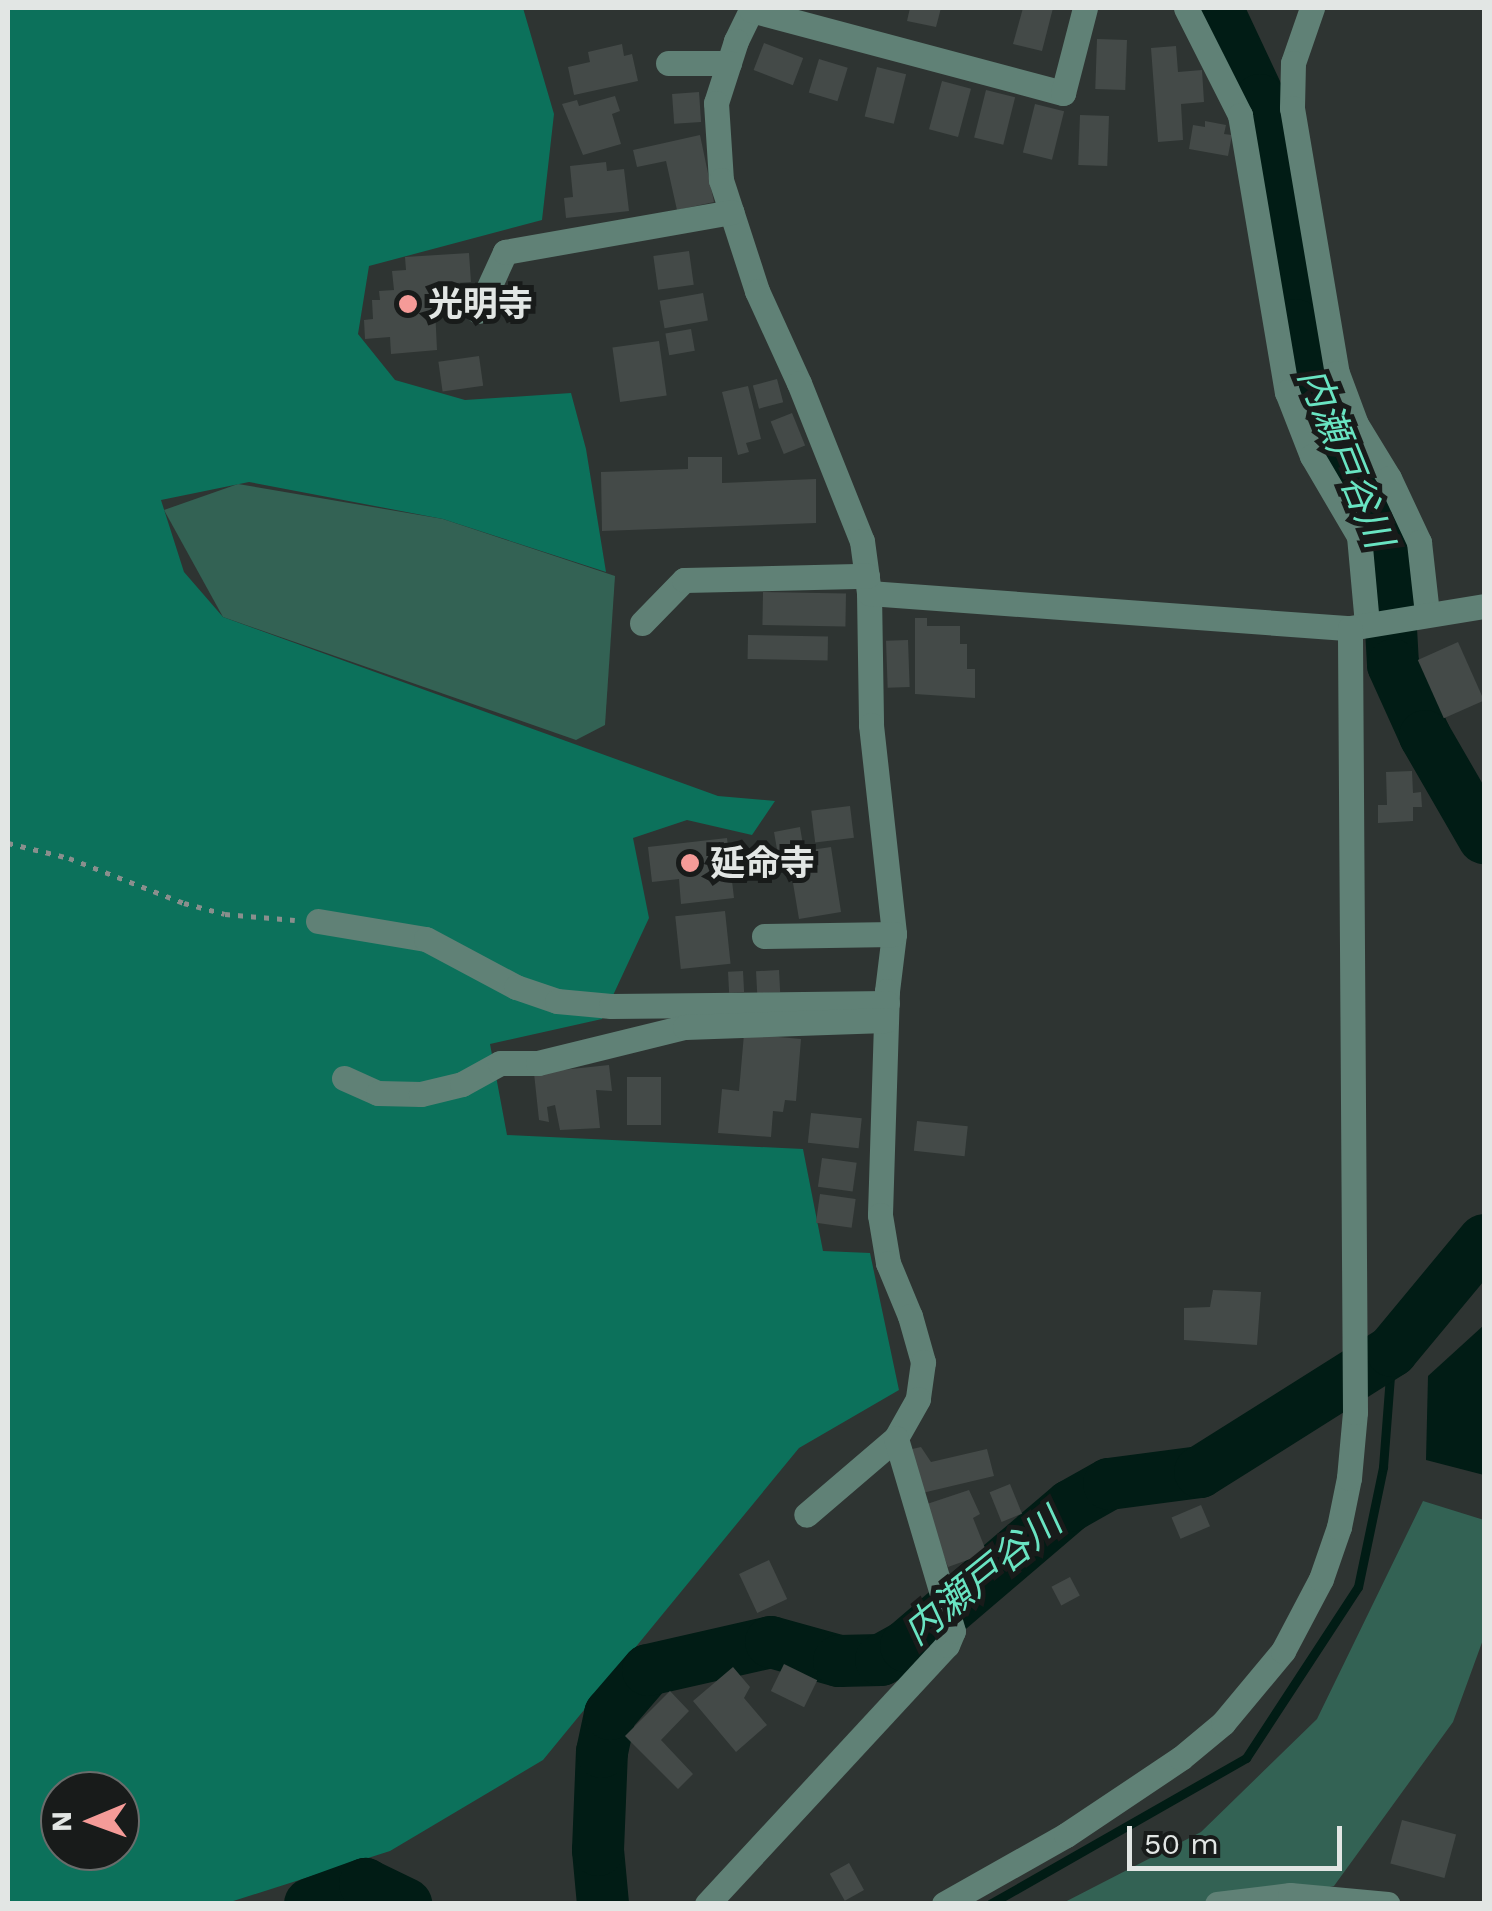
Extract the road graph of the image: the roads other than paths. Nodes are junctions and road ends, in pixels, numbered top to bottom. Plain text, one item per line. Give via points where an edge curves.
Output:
1 (752, 8) edge
2 (1084, 8) edge
3 (1186, 8) edge
4 (1312, 8) edge
5 (668, 63) dead end
6 (729, 63) junction
7 (731, 212) junction
8 (478, 311) dead end
9 (868, 584) junction
10 (1484, 606) edge
11 (1417, 614) junction
12 (642, 623) dead end
13 (1359, 626) junction
14 (318, 920) road end
15 (894, 934) junction
16 (764, 936) dead end
17 (887, 1012) junction
18 (344, 1078) dead end
19 (896, 1438) junction
20 (806, 1515) dead end
21 (706, 1904) edge
22 (944, 1904) edge
23 (1217, 1904) edge
24 (1388, 1904) edge

1 - 2 street via 1064,93
1 - 6 street
3 - 13 street via 1240,115 1287,392 1312,456 1360,536
4 - 11 street via 1293,63 1292,108 1337,373 1356,424 1419,542
5 - 6 street
6 - 7 street via 716,103 720,180
7 - 8 street via 504,252
7 - 9 street via 757,291 862,541
9 - 12 street via 684,580
9 - 13 street
9 - 15 street via 871,726
10 - 11 street
11 - 13 street
13 - 22 street via 1355,1412 1350,1478 1320,1579 1257,1686 1181,1758 1066,1836
14 - 17 street via 426,939 516,988 556,1001
15 - 16 street
15 - 17 street
17 - 18 street via 685,1027 538,1064 500,1063 462,1084 420,1094 378,1094
17 - 19 street via 880,1215 888,1263 922,1362 918,1399
19 - 20 street
19 - 21 street via 953,1631
23 - 24 street via 1290,1895

